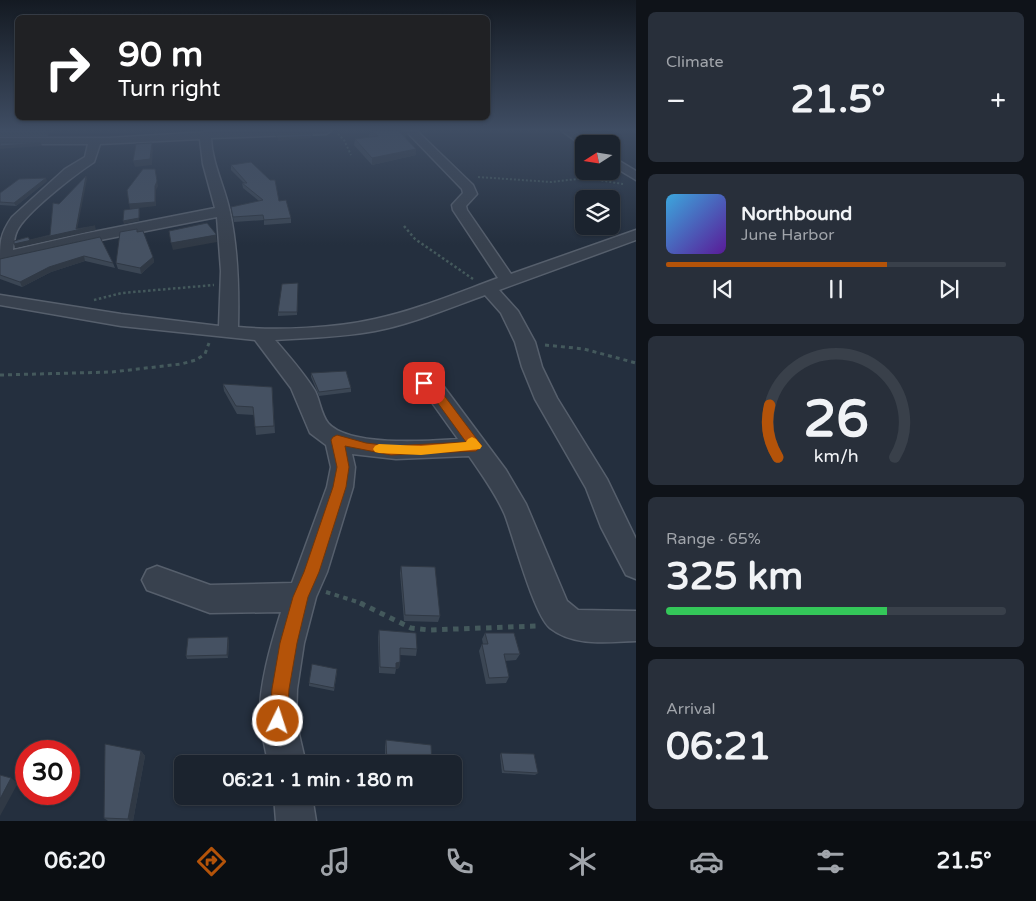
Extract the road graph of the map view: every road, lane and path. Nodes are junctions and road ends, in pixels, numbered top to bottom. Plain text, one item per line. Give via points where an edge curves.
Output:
1 (73, 169) edge
2 (210, 169) edge
3 (621, 169) edge
4 (451, 170) joint
5 (632, 180) edge
6 (223, 211) junction
7 (0, 215) edge
8 (17, 220) junction
9 (404, 226) dead end
10 (636, 235) edge
11 (3, 257) edge
12 (228, 284) junction
13 (494, 286) junction
14 (0, 300) edge
15 (62, 309) junction
16 (221, 331) junction
17 (261, 335) junction
18 (525, 342) junction
19 (636, 363) edge
20 (0, 375) edge
21 (424, 383) dead end
22 (337, 440) junction
23 (476, 446) junction
24 (636, 566) edge
25 (157, 580) dead end
26 (306, 584) junction
27 (571, 623) junction
28 (636, 626) edge
29 (285, 755) edge
30 (294, 805) edge
31 (296, 821) edge

1 - 8 street
2 - 6 street
3 - 5 street
4 - 5 path via 474,177 551,182 586,178
4 - 13 street via 470,192 459,205 460,210
6 - 11 street
6 - 12 street
7 - 8 street
8 - 11 street via 10,229
9 - 13 path via 410,236
10 - 13 street
12 - 15 path via 114,293
12 - 16 street
13 - 17 street via 376,325
13 - 18 street
14 - 15 street
15 - 16 street via 122,320
16 - 17 street
16 - 20 path via 205,354 180,364 112,372
17 - 22 street via 303,390 322,431
18 - 19 path via 584,350
18 - 24 street via 546,399 598,486 615,528
21 - 23 street via 441,398
22 - 23 street via 391,450
22 - 26 street via 343,467 340,487
23 - 27 street via 517,512 551,603 562,619
25 - 26 street via 210,599 236,600
26 - 27 path via 364,604 411,628 429,630
26 - 29 street via 288,643 280,689 278,721
27 - 28 street
30 - 31 street

